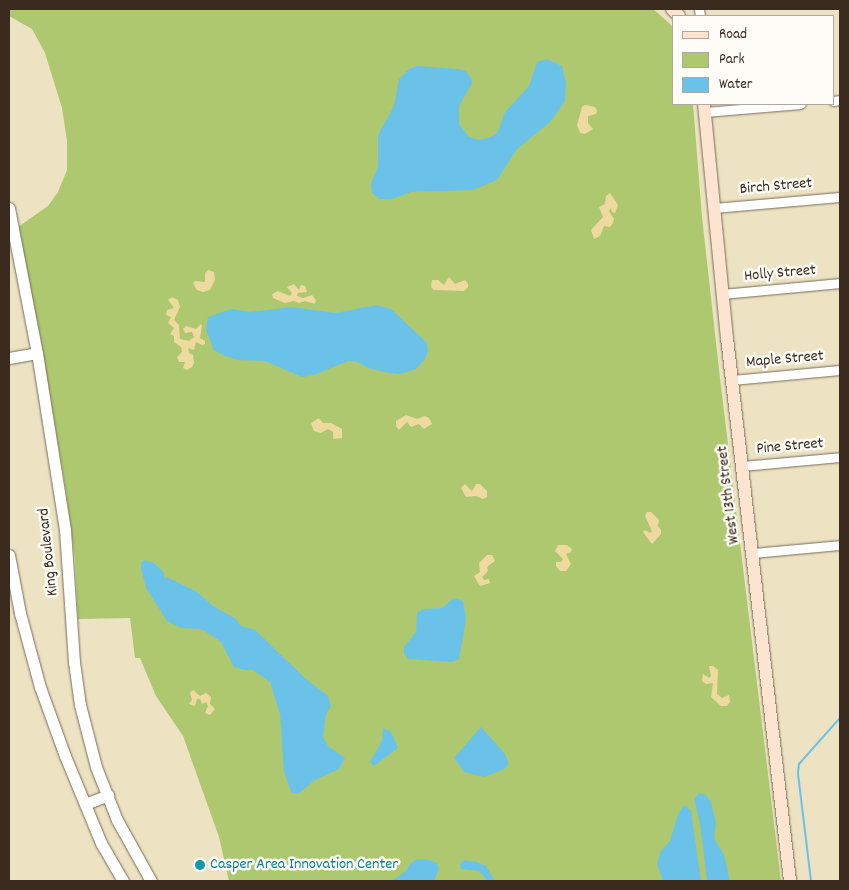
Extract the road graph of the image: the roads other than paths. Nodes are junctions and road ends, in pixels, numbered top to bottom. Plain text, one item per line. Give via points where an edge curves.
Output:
1 (777, 105) edge
2 (705, 108) edge
3 (840, 197) edge
4 (9, 208) edge
5 (714, 208) junction
6 (840, 283) edge
7 (722, 294) junction
8 (37, 353) junction
9 (9, 358) edge
10 (840, 370) edge
11 (732, 380) junction
12 (840, 457) edge
13 (742, 466) junction
14 (840, 545) edge
15 (752, 553) junction
16 (9, 555) edge
17 (108, 796) junction
18 (85, 804) junction
19 (123, 881) edge
20 (151, 881) edge
21 (790, 881) edge

1 - 2 street
2 - 5 main road, West 13th Street
3 - 5 street, Birch Street
4 - 8 street, King Boulevard
5 - 7 main road, West 13th Street
6 - 7 street, Holly Street
7 - 11 main road, West 13th Street
8 - 9 street
8 - 17 street, King Boulevard via 65,530 80,705 96,768
10 - 11 street, Maple Street
11 - 13 main road, West 13th Street
12 - 13 street, Pine Street
13 - 15 main road, West 13th Street
14 - 15 street
15 - 21 main road, West 13th Street
16 - 18 street via 20,613 40,687
17 - 18 street
17 - 20 street, King Boulevard via 117,820
18 - 19 street via 101,843

